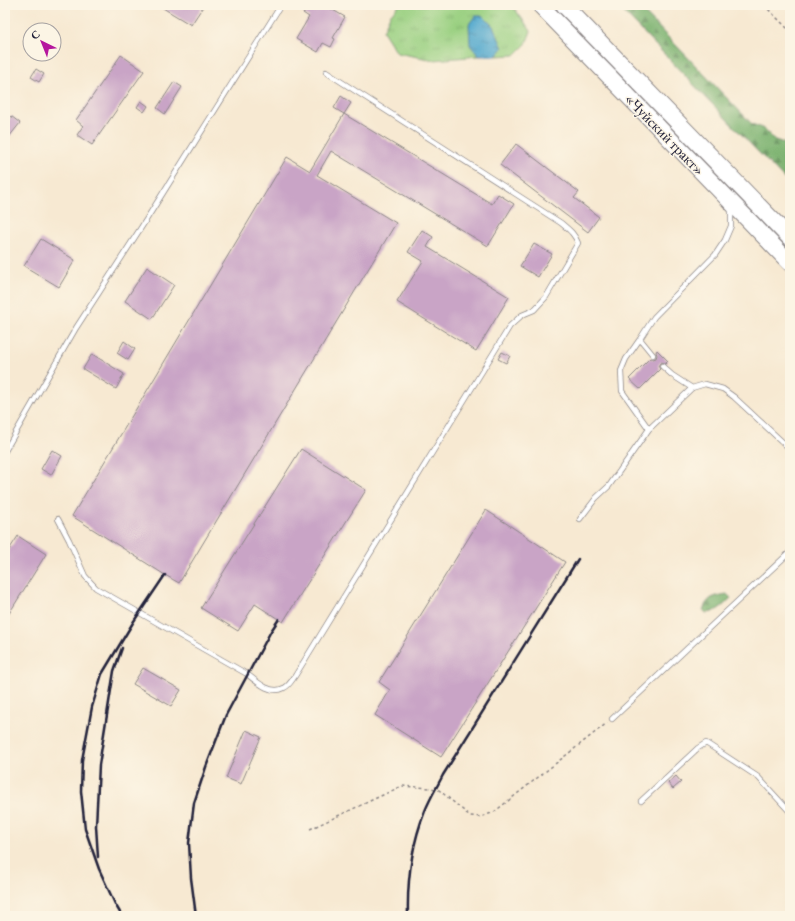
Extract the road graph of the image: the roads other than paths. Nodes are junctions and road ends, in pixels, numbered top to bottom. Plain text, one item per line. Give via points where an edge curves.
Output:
1 (281, 5) edge
2 (540, 5) edge
3 (564, 5) edge
4 (326, 72) dead end
5 (731, 203) junction
6 (790, 238) edge
7 (790, 263) edge
8 (640, 339) junction
9 (653, 355) dead end
10 (662, 366) dead end
11 (692, 388) junction
12 (649, 429) junction
13 (790, 449) edge
14 (5, 451) edge
15 (58, 519) dead end
16 (580, 519) dead end
17 (790, 552) edge
18 (612, 719) road end
19 (641, 801) dead end
20 (790, 812) edge

1 - 14 lane via 76,328
2 - 5 highway, «Чуйский тракт»
3 - 6 highway, «Чуйский тракт»
4 - 15 lane via 570,230 578,243 546,297 534,310 522,315 510,326 286,688 276,690 265,687 247,674 96,588 85,576
5 - 7 highway, «Чуйский тракт»
5 - 8 lane via 731,226 715,255 654,317
8 - 9 lane
8 - 12 lane via 621,371 622,391
10 - 11 lane
11 - 12 lane
11 - 13 lane via 705,384 723,389
12 - 16 lane via 609,486
17 - 18 lane
19 - 20 lane via 706,743 758,777

